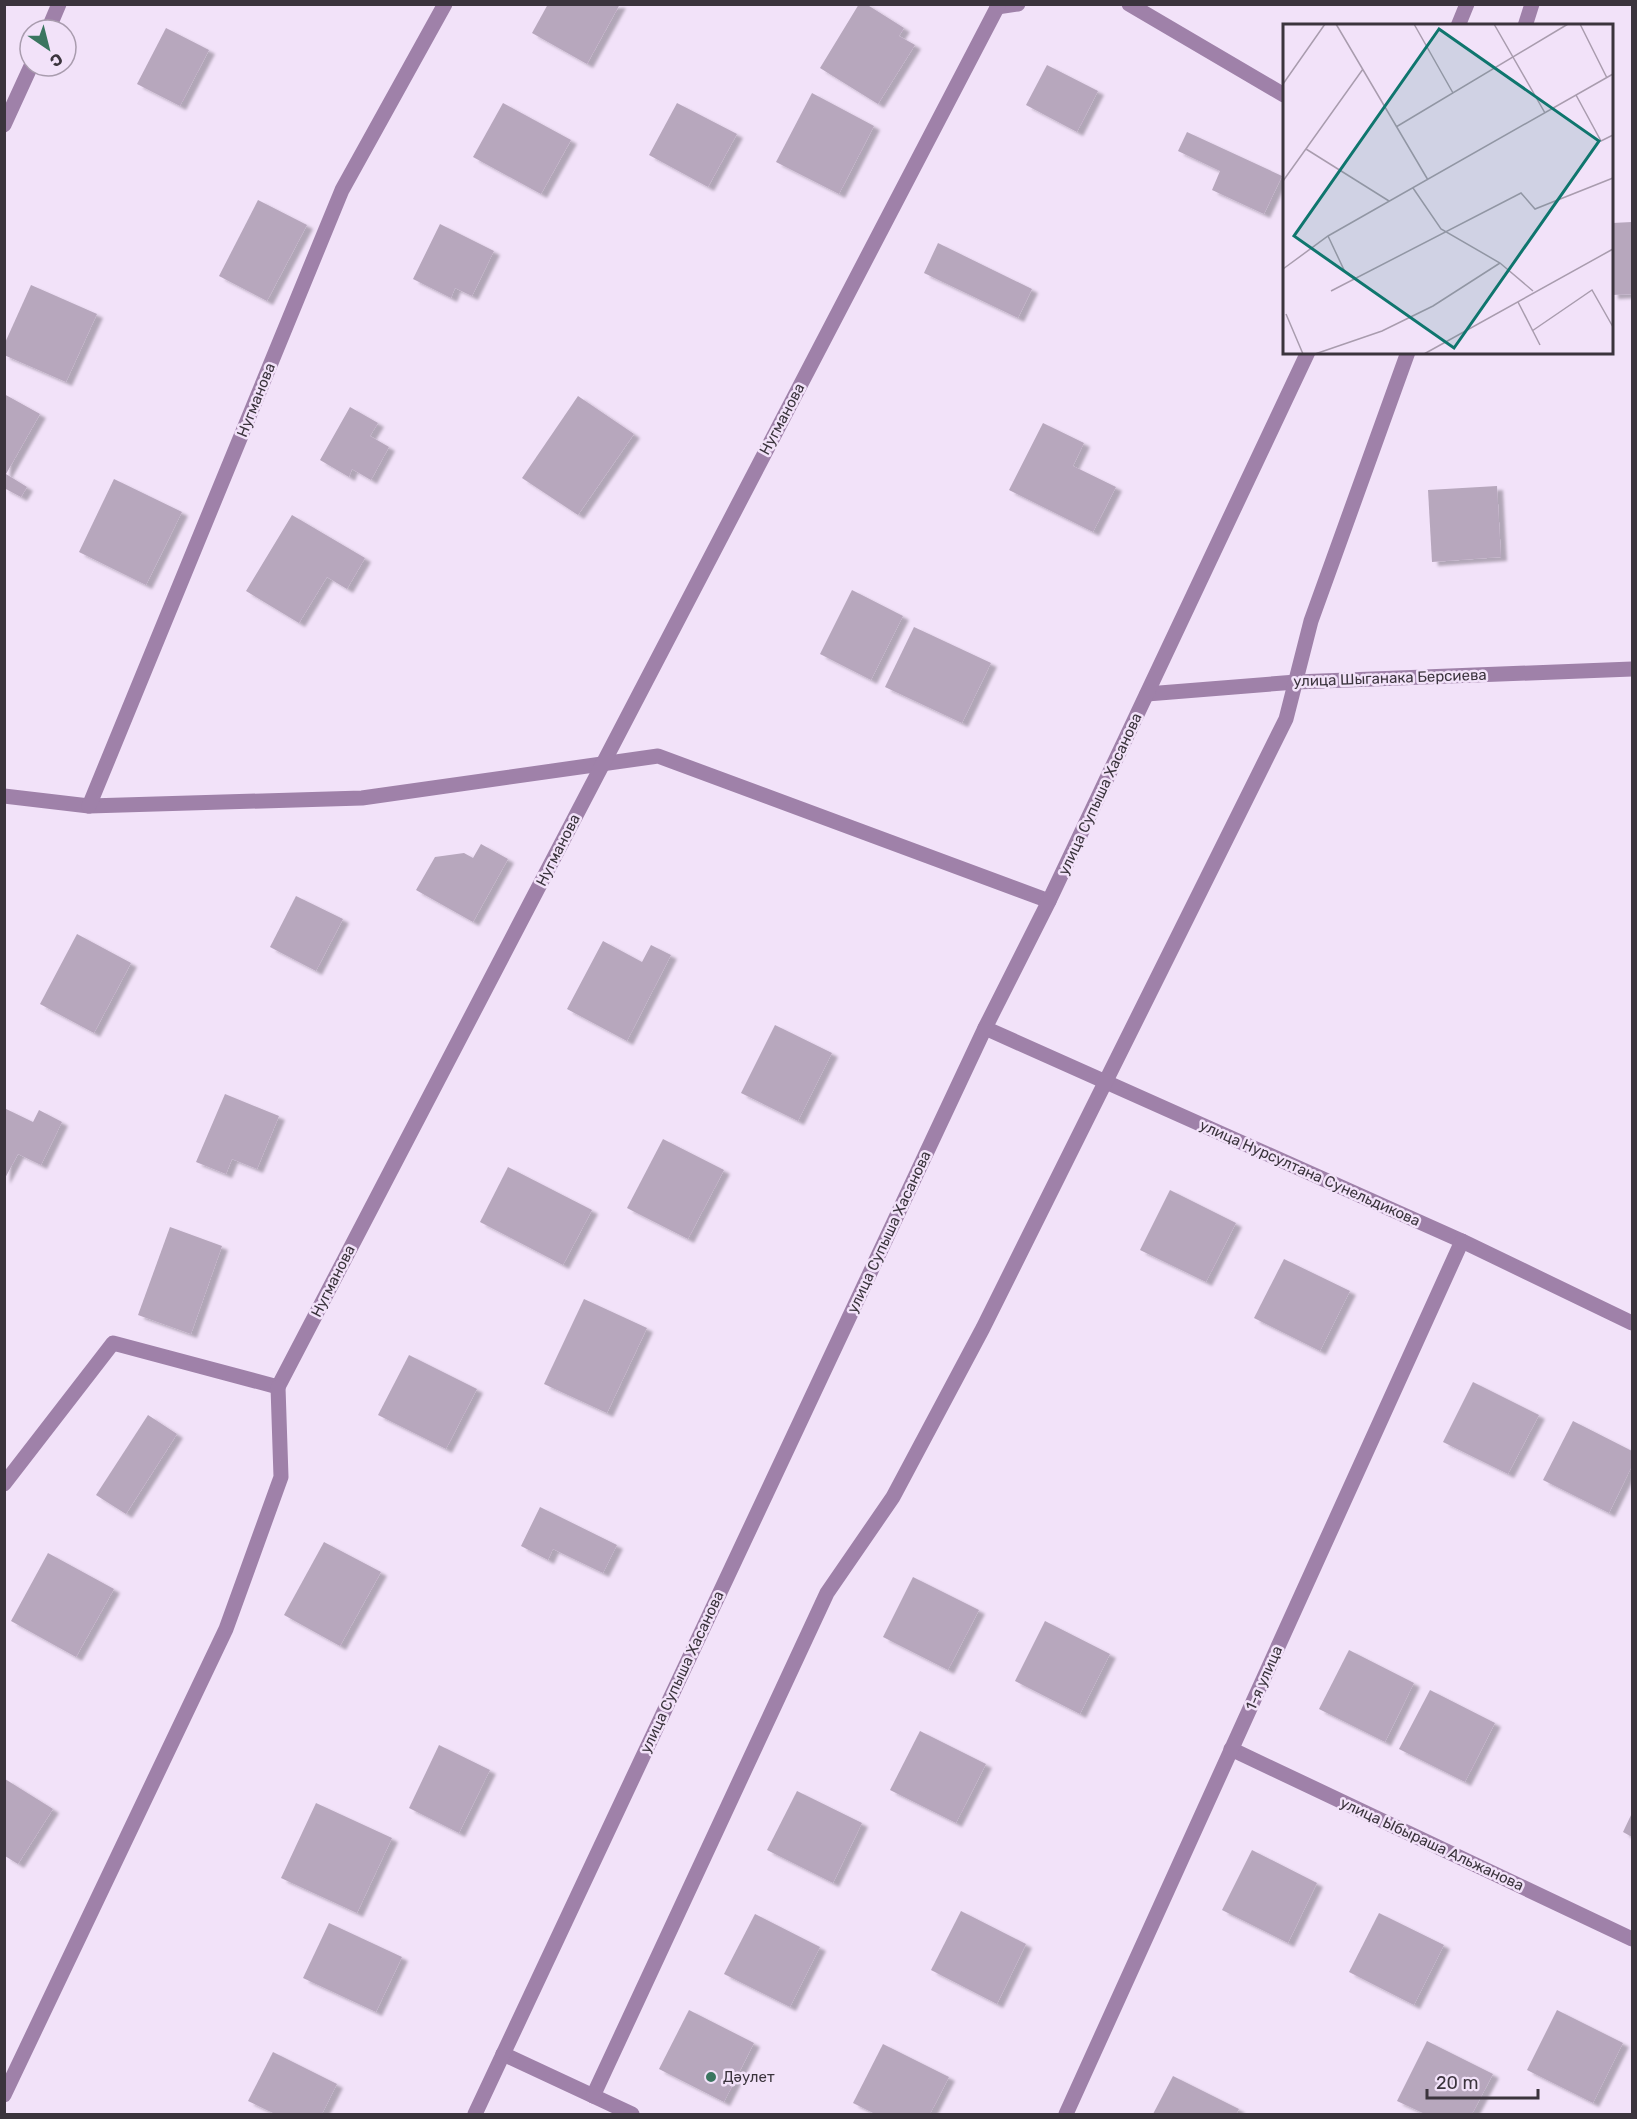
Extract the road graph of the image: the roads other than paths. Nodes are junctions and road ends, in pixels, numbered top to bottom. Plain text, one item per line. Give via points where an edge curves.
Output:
1 (59, 4) edge
2 (445, 4) edge
3 (1018, 4) edge
4 (1129, 4) edge
5 (1467, 4) edge
6 (1532, 4) edge
7 (998, 6) edge
8 (53, 18) edge
9 (1459, 24) edge
10 (1526, 24) edge
11 (25, 78) edge
12 (1283, 94) edge
13 (4, 124) edge
14 (1307, 354) edge
15 (1407, 354) edge
16 (1632, 669) edge
17 (1296, 682) junction
18 (1147, 694) junction
19 (603, 763) junction
20 (4, 796) edge
21 (89, 806) junction
22 (1049, 901) junction
23 (986, 1028) junction
24 (1105, 1082) junction
25 (1462, 1241) junction
26 (1632, 1323) edge
27 (278, 1387) junction
28 (4, 1484) edge
29 (1231, 1749) junction
30 (1632, 1939) edge
31 (502, 2054) junction
32 (4, 2095) edge
33 (593, 2096) junction
34 (475, 2115) edge
35 (632, 2115) edge
36 (1066, 2115) edge

1 - 8 street
2 - 21 street, Нугманова via 342,190
3 - 7 street
4 - 12 street
5 - 9 street
6 - 10 street
7 - 19 street, Нугманова
11 - 13 street
14 - 18 street, улица Супыша Хасанова
15 - 17 street via 1311,621
16 - 17 street, улица Шыганака Берсиева
17 - 18 street, улица Шыганака Берсиева
17 - 24 street via 1286,719
18 - 22 street, улица Супыша Хасанова
19 - 21 street via 362,798
19 - 22 street via 658,756
19 - 27 street, Нугманова
20 - 21 street
22 - 23 street, улица Супыша Хасанова
23 - 24 street, улица Нурсултана Сунельдикова
23 - 31 street, улица Супыша Хасанова
24 - 25 street, улица Нурсултана Сунельдикова
24 - 33 street via 983,1328 893,1497 827,1593
25 - 26 street, улица Нурсултана Сунельдикова
25 - 29 street, 1-я улица
27 - 28 street via 113,1343
27 - 32 street via 281,1477 226,1629
29 - 30 street, улица Ыбыраша Альжанова
29 - 36 street, 1-я улица
31 - 33 street
31 - 34 street, улица Супыша Хасанова
33 - 35 street

